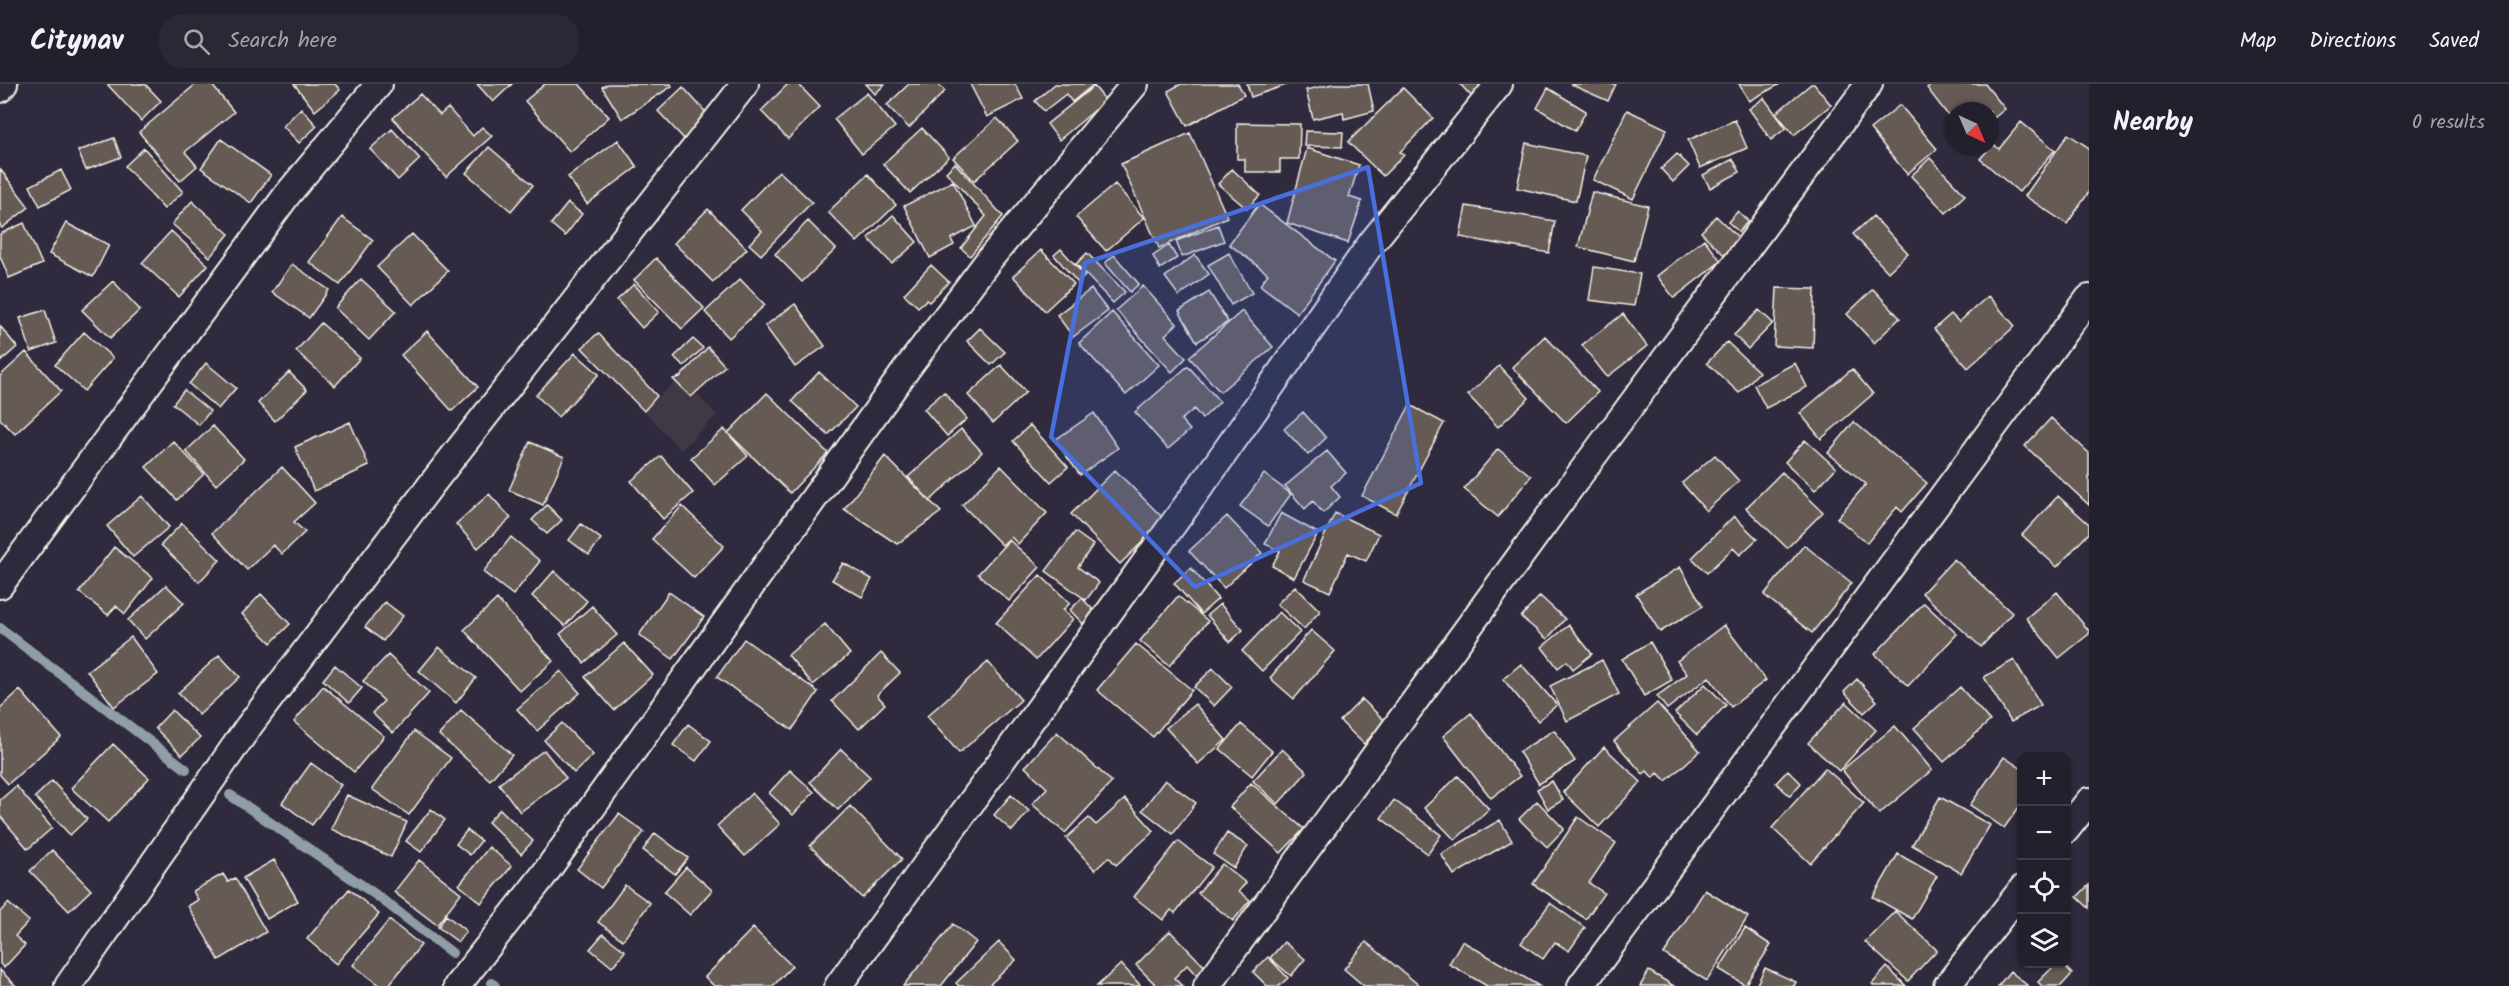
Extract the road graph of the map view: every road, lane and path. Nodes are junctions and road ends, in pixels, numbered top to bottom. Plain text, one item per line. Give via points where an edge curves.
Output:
1 (4, 84) edge
2 (379, 84) edge
3 (745, 84) edge
4 (1135, 84) edge
5 (1499, 84) edge
6 (1869, 84) edge
7 (0, 89) edge
8 (2089, 298) edge
9 (0, 585) edge
10 (2089, 801) edge
11 (2071, 825) edge
12 (2017, 895) edge
13 (68, 986) edge
14 (457, 986) edge
15 (838, 986) edge
16 (1207, 986) edge
17 (1581, 986) edge
18 (1947, 986) edge

1 - 7 street
2 - 9 street via 287,195
3 - 13 street via 431,485 270,699
4 - 14 street via 988,261 906,369 543,876
5 - 15 street via 1370,245
6 - 16 street
8 - 17 street
10 - 11 street
12 - 18 street

